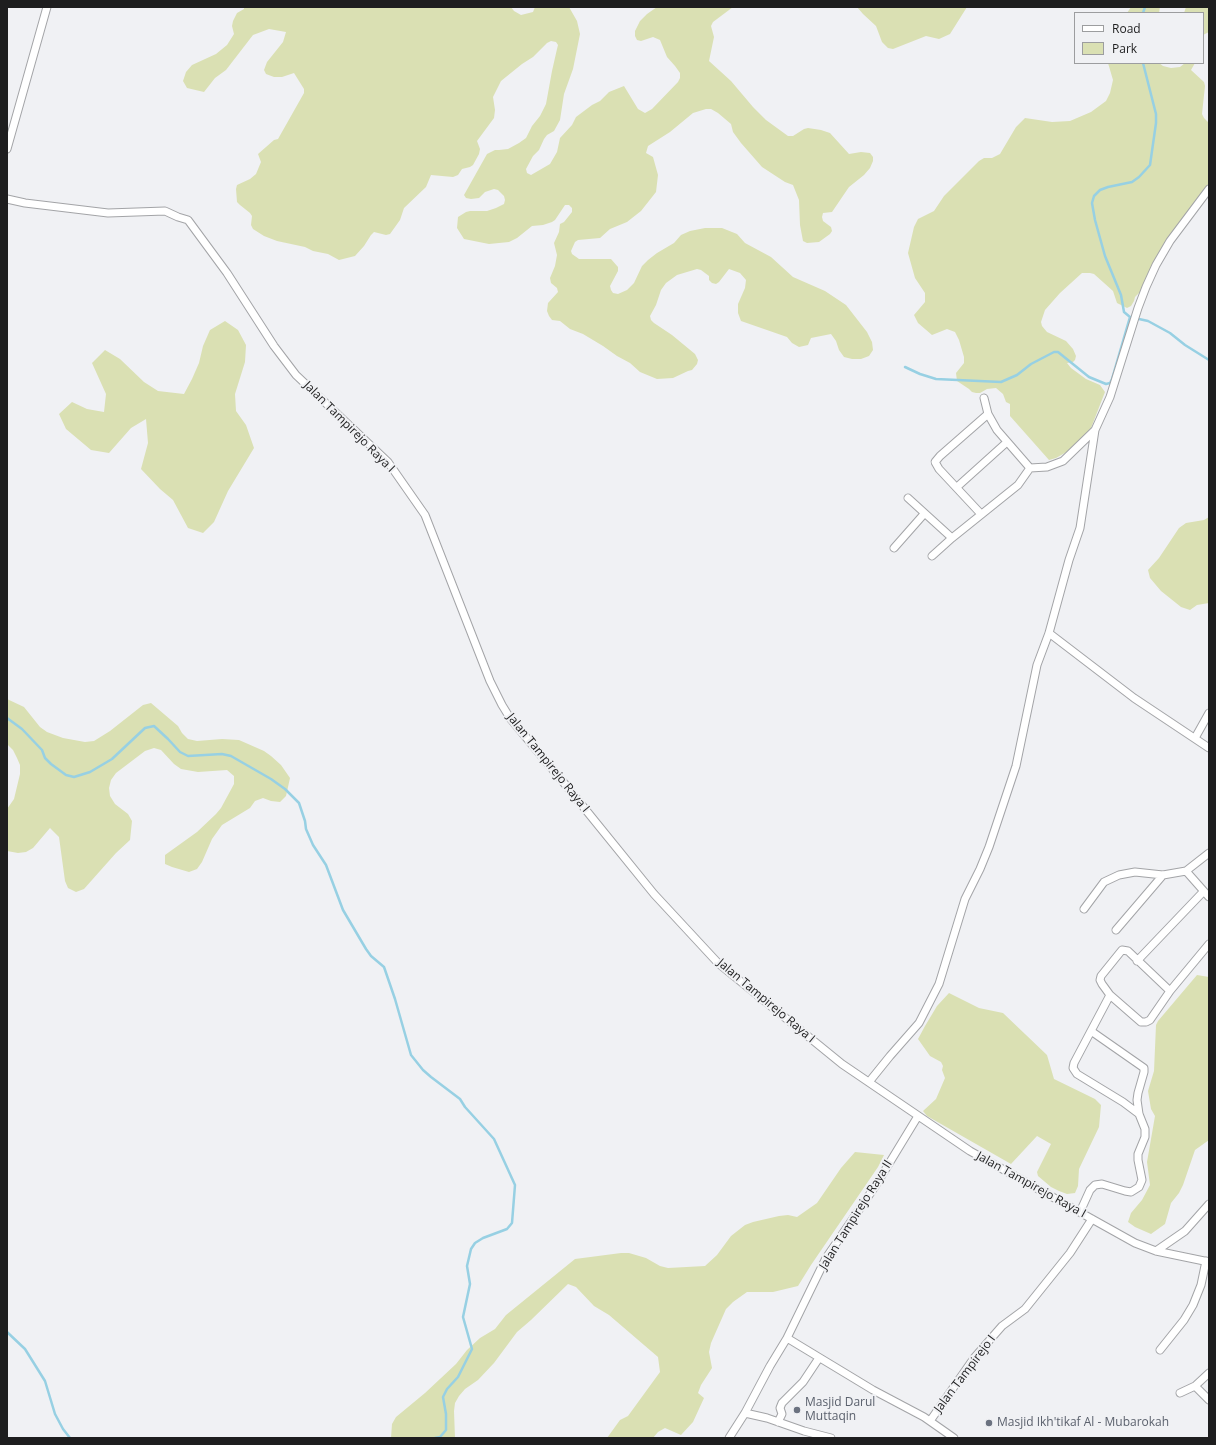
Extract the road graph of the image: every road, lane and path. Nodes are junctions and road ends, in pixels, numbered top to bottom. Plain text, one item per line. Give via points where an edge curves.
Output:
1 (47, 7) edge
2 (7, 149) edge
3 (1209, 189) edge
4 (7, 199) edge
5 (984, 398) dead end
6 (988, 414) junction
7 (1095, 430) junction
8 (1007, 442) junction
9 (1030, 468) junction
10 (957, 487) junction
11 (908, 498) dead end
12 (924, 514) junction
13 (982, 514) junction
14 (952, 538) junction
15 (894, 548) dead end
16 (932, 556) dead end
17 (1049, 633) junction
18 (1209, 714) edge
19 (1195, 738) junction
20 (1209, 748) edge
21 (1209, 853) edge
22 (1186, 871) junction
23 (1163, 875) junction
24 (1206, 894) edge
25 (1084, 909) dead end
26 (1116, 930) dead end
27 (1209, 944) edge
28 (1137, 961) junction
29 (1170, 991) junction
30 (1110, 995) junction
31 (1091, 1031) junction
32 (869, 1082) junction
33 (1139, 1114) junction
34 (918, 1116) junction
35 (1209, 1204) edge
36 (1080, 1212) junction
37 (1092, 1219) junction
38 (1156, 1251) junction
39 (1207, 1261) edge
40 (787, 1338) junction
41 (1160, 1350) dead end
42 (819, 1358) junction
43 (1209, 1372) edge
44 (1195, 1386) junction
45 (1180, 1393) dead end
46 (1209, 1400) edge
47 (745, 1413) junction
48 (930, 1421) junction
49 (778, 1422) junction
50 (804, 1431) junction
51 (729, 1438) edge
52 (800, 1438) edge
53 (831, 1438) edge
54 (954, 1438) edge

1 - 2 street
3 - 7 street via 1156,264 1138,308 1110,397
4 - 32 street, Jalan Tampirejo Raya I via 108,213 165,211 188,220 296,375 388,462 424,515 490,681 510,718 654,894 718,963 842,1064
5 - 6 street
6 - 8 street
6 - 10 street via 935,462 939,470
7 - 9 street via 1063,461 1048,467
7 - 17 street via 1080,528
8 - 9 street
8 - 10 street
9 - 13 street via 1018,485
10 - 13 street
11 - 12 street
12 - 14 street
12 - 15 street
13 - 14 street
14 - 16 street
17 - 19 street via 1134,698
17 - 32 street via 1037,664 1016,766 989,847 965,899 939,984 919,1023
18 - 19 street
19 - 20 street
21 - 22 street
22 - 23 street
22 - 24 street
23 - 25 street via 1135,872 1119,874 1104,882
23 - 26 street
24 - 28 street
27 - 29 street
28 - 29 street
28 - 30 street via 1128,951 1122,950 1101,976 1100,980
29 - 30 street via 1150,1020 1144,1022
30 - 31 street
31 - 33 street via 1144,1068 1138,1093
31 - 33 street via 1074,1063 1075,1071
32 - 34 street, Jalan Tampirejo Raya I
33 - 36 street via 1145,1129 1145,1137 1138,1154 1142,1180 1139,1188 1125,1192 1102,1184 1095,1185
34 - 36 street, Jalan Tampirejo Raya I via 970,1151
34 - 40 street, Jalan Tampirejo Raya II via 876,1185 826,1258
35 - 38 street via 1185,1231
36 - 37 street, Jalan Tampirejo Raya I
37 - 38 street, Jalan Tampirejo Raya I
37 - 48 street, Jalan Tampirejo I via 1070,1254 1025,1309 1002,1326 974,1358
38 - 39 street, Jalan Tampirejo Raya I
39 - 41 street via 1193,1305
40 - 42 street
40 - 47 street, Jalan Tampirejo Raya II
42 - 48 street
42 - 49 street via 803,1382 782,1403 782,1414
43 - 44 street
44 - 45 street
44 - 46 street
47 - 49 street
47 - 51 street, Jalan Tampirejo Raya II
48 - 54 street
49 - 50 street
50 - 52 street
50 - 53 street

